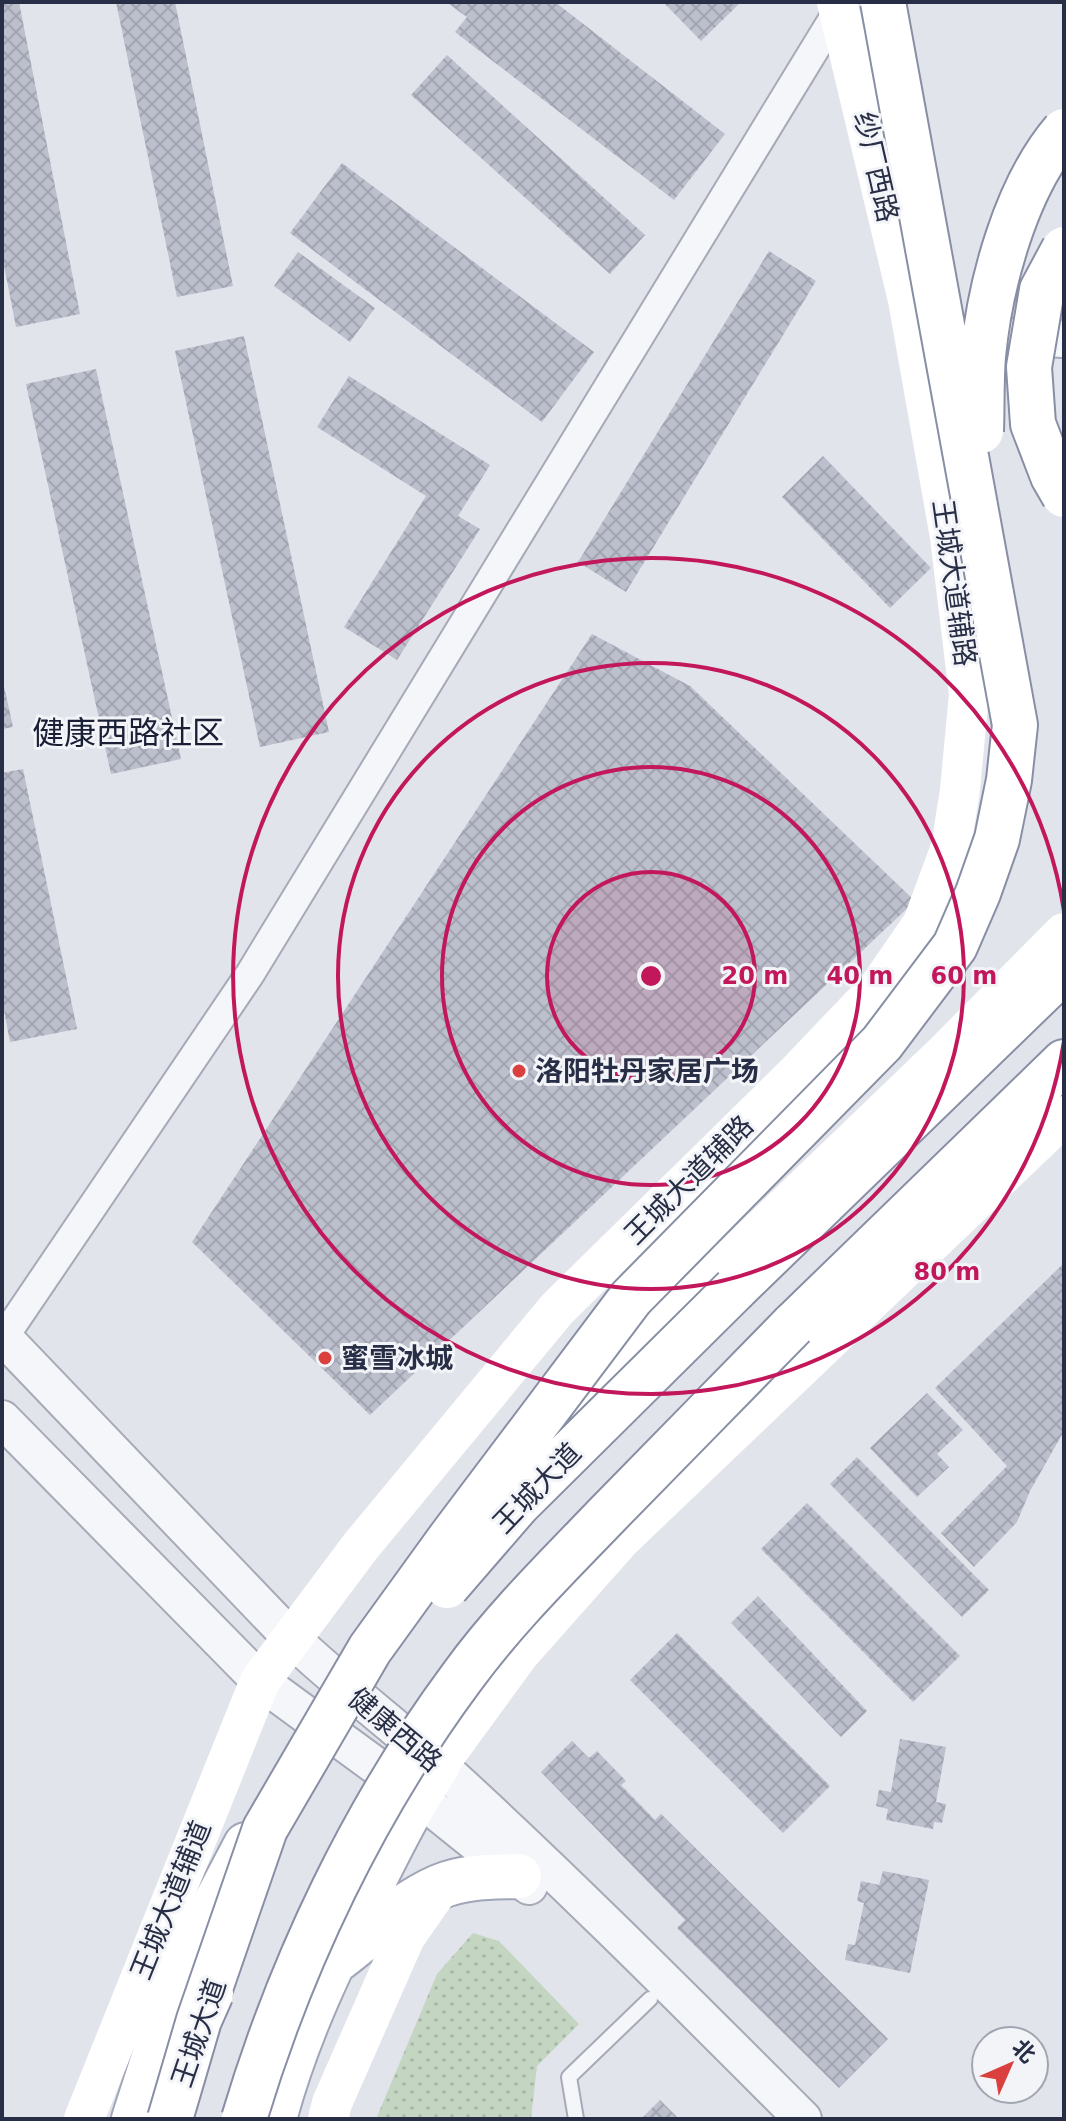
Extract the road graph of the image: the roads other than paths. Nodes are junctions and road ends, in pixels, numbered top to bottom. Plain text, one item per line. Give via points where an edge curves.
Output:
1 (883, 2) edge
2 (838, 7) edge
3 (1064, 131) edge
4 (1064, 249) edge
5 (913, 333) junction
6 (1064, 339) edge
7 (1064, 495) edge
8 (1015, 725) junction
9 (1064, 933) edge
10 (1064, 970) edge
11 (1064, 1062) edge
12 (1064, 1072) edge
13 (1064, 1105) edge
14 (1064, 1116) edge
15 (793, 1325) junction
16 (3, 1336) edge
17 (2, 1419) edge
18 (292, 1639) junction
19 (260, 1681) junction
20 (340, 1684) junction
21 (314, 1720) junction
22 (428, 1780) junction
23 (519, 1876) junction
24 (440, 1887) junction
25 (330, 1966) junction
26 (650, 1999) junction
27 (199, 2020) junction
28 (84, 2119) edge
29 (134, 2119) edge
30 (159, 2119) edge
31 (170, 2119) edge
32 (244, 2119) edge
33 (274, 2119) edge
34 (328, 2119) edge
35 (576, 2119) edge
36 (768, 2119) edge
37 (803, 2119) edge

1 - 8 main road, bridge
2 - 5 main road, 纱厂西路
2 - 16 street via 250,974
3 - 8 main road, bridge via 1048,149 1018,208 993,295 983,356 981,431 1006,580
4 - 7 main road, bridge via 1042,290 1029,367 1033,424
5 - 6 street
5 - 18 main road, 王城大道辅路 via 950,537 969,694 951,847 923,923 879,987 557,1309 370,1535
8 - 27 main road, bridge via 997,839 955,946 882,1043 631,1298 370,1649 265,1829
9 - 20 main road via 583,1401 480,1513
10 - 27 main road, 王城大道, bridge via 518,1504 414,1625 280,1843
11 - 15 main road
12 - 15 main road
13 - 15 main road
14 - 22 main road via 621,1539 519,1654
15 - 32 main road, bridge via 522,1603 455,1687 384,1795 347,1864 296,1971
16 - 18 street, 健康西路
17 - 19 street, 健康西路
18 - 19 main road, 王城大道辅路
18 - 20 street, 健康西路
19 - 21 street, 健康西路
19 - 28 main road, 王城大道辅道
20 - 21 main road
20 - 22 street, 健康西路
21 - 22 street, 健康西路
21 - 29 main road via 205,1923
22 - 23 street, 健康西路
22 - 25 main road
22 - 37 street, 健康西路 via 665,1981
23 - 24 main road via 475,1878
23 - 26 street, 健康西路
24 - 25 main road
24 - 34 main road via 405,1937
25 - 33 main road via 286,2074
26 - 35 lane via 569,2077
26 - 36 street, 健康西路
27 - 30 main road, bridge
27 - 31 main road, 王城大道, bridge

